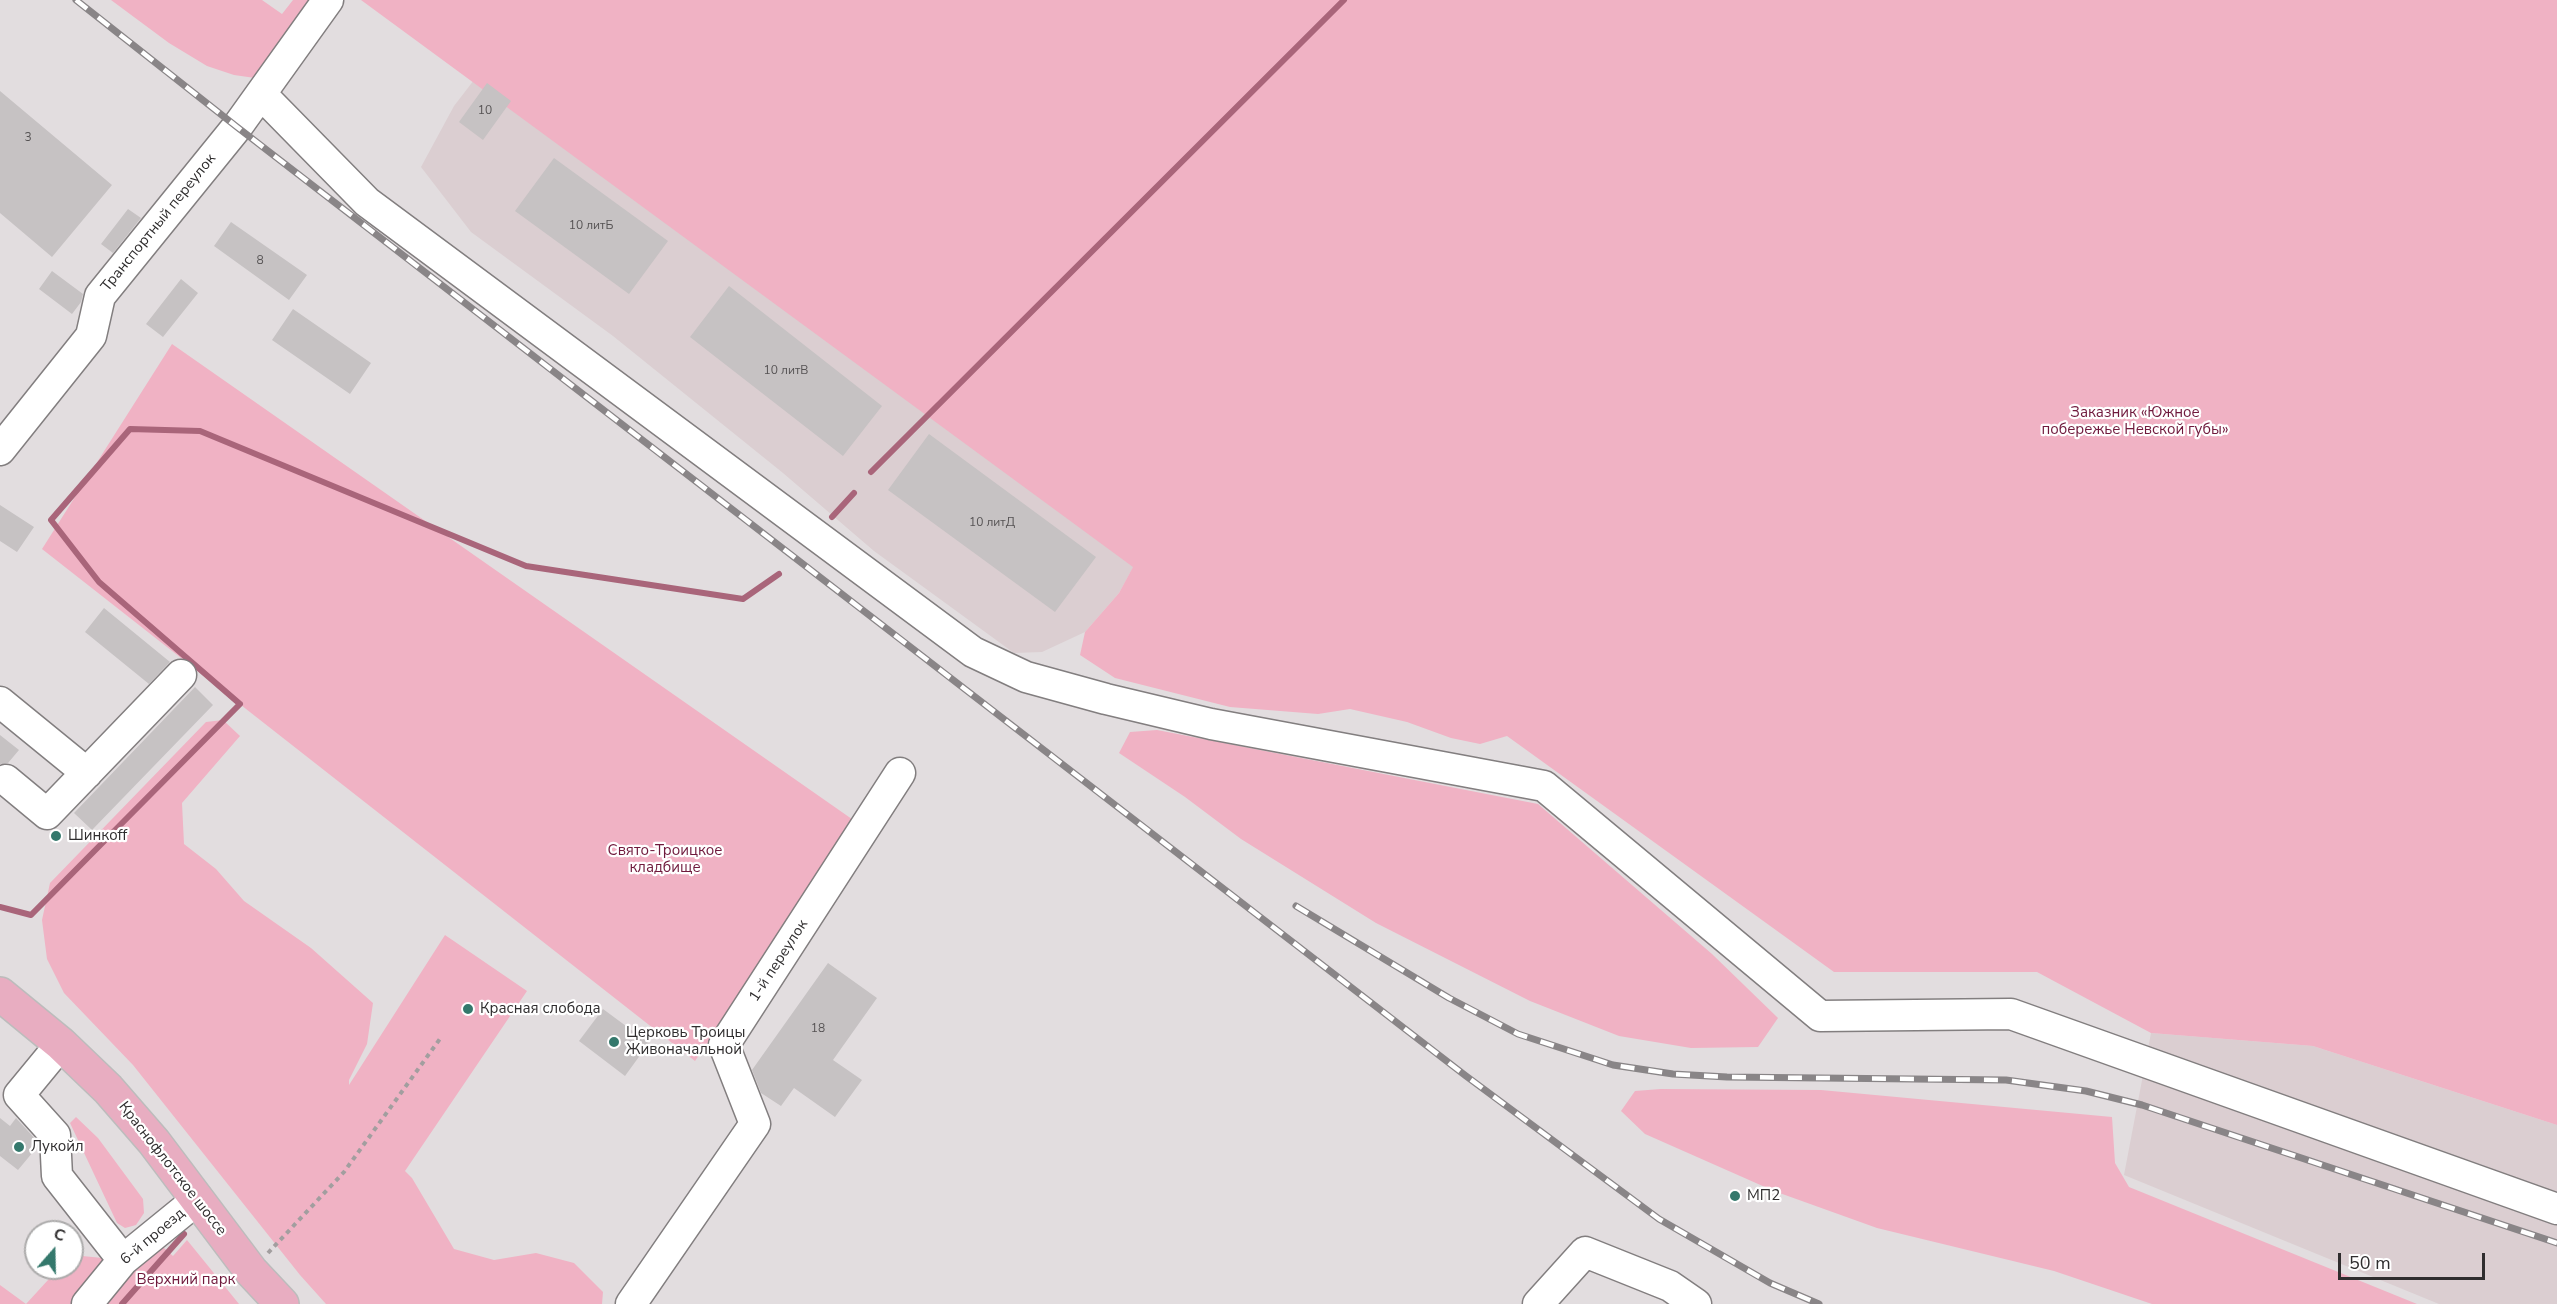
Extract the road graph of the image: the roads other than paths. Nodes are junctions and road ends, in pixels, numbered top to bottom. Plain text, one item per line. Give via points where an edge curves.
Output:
1 (328, 0) edge
2 (261, 94) junction
3 (0, 450) edge
4 (181, 675) dead end
5 (0, 702) edge
6 (87, 772) junction
7 (900, 773) dead end
8 (6, 780) dead end
9 (0, 994) edge
10 (61, 1044) junction
11 (198, 1199) junction
12 (2557, 1209) edge
13 (123, 1260) junction
14 (638, 1301) edge
15 (87, 1304) edge
16 (282, 1304) edge
17 (1538, 1304) edge
18 (1696, 1304) edge

1 - 2 street, Транспортный переулок
2 - 3 street, Транспортный переулок via 100,296 91,336
2 - 12 street via 366,202 973,652 1026,677 1211,724 1544,786 1820,1016 2011,1014
4 - 6 street
5 - 6 street
6 - 8 street via 47,814
7 - 14 street, 1-й переулок via 724,1046 755,1125
9 - 10 main road, Краснофлотское шоссе
10 - 11 main road, Краснофлотское шоссе via 147,1133
10 - 13 street via 19,1095 55,1135 57,1176
11 - 13 street, 6-й проезд
11 - 16 main road, Краснофлотское шоссе via 251,1271
13 - 15 street, 6-й проезд
17 - 18 street via 1585,1252 1670,1286

